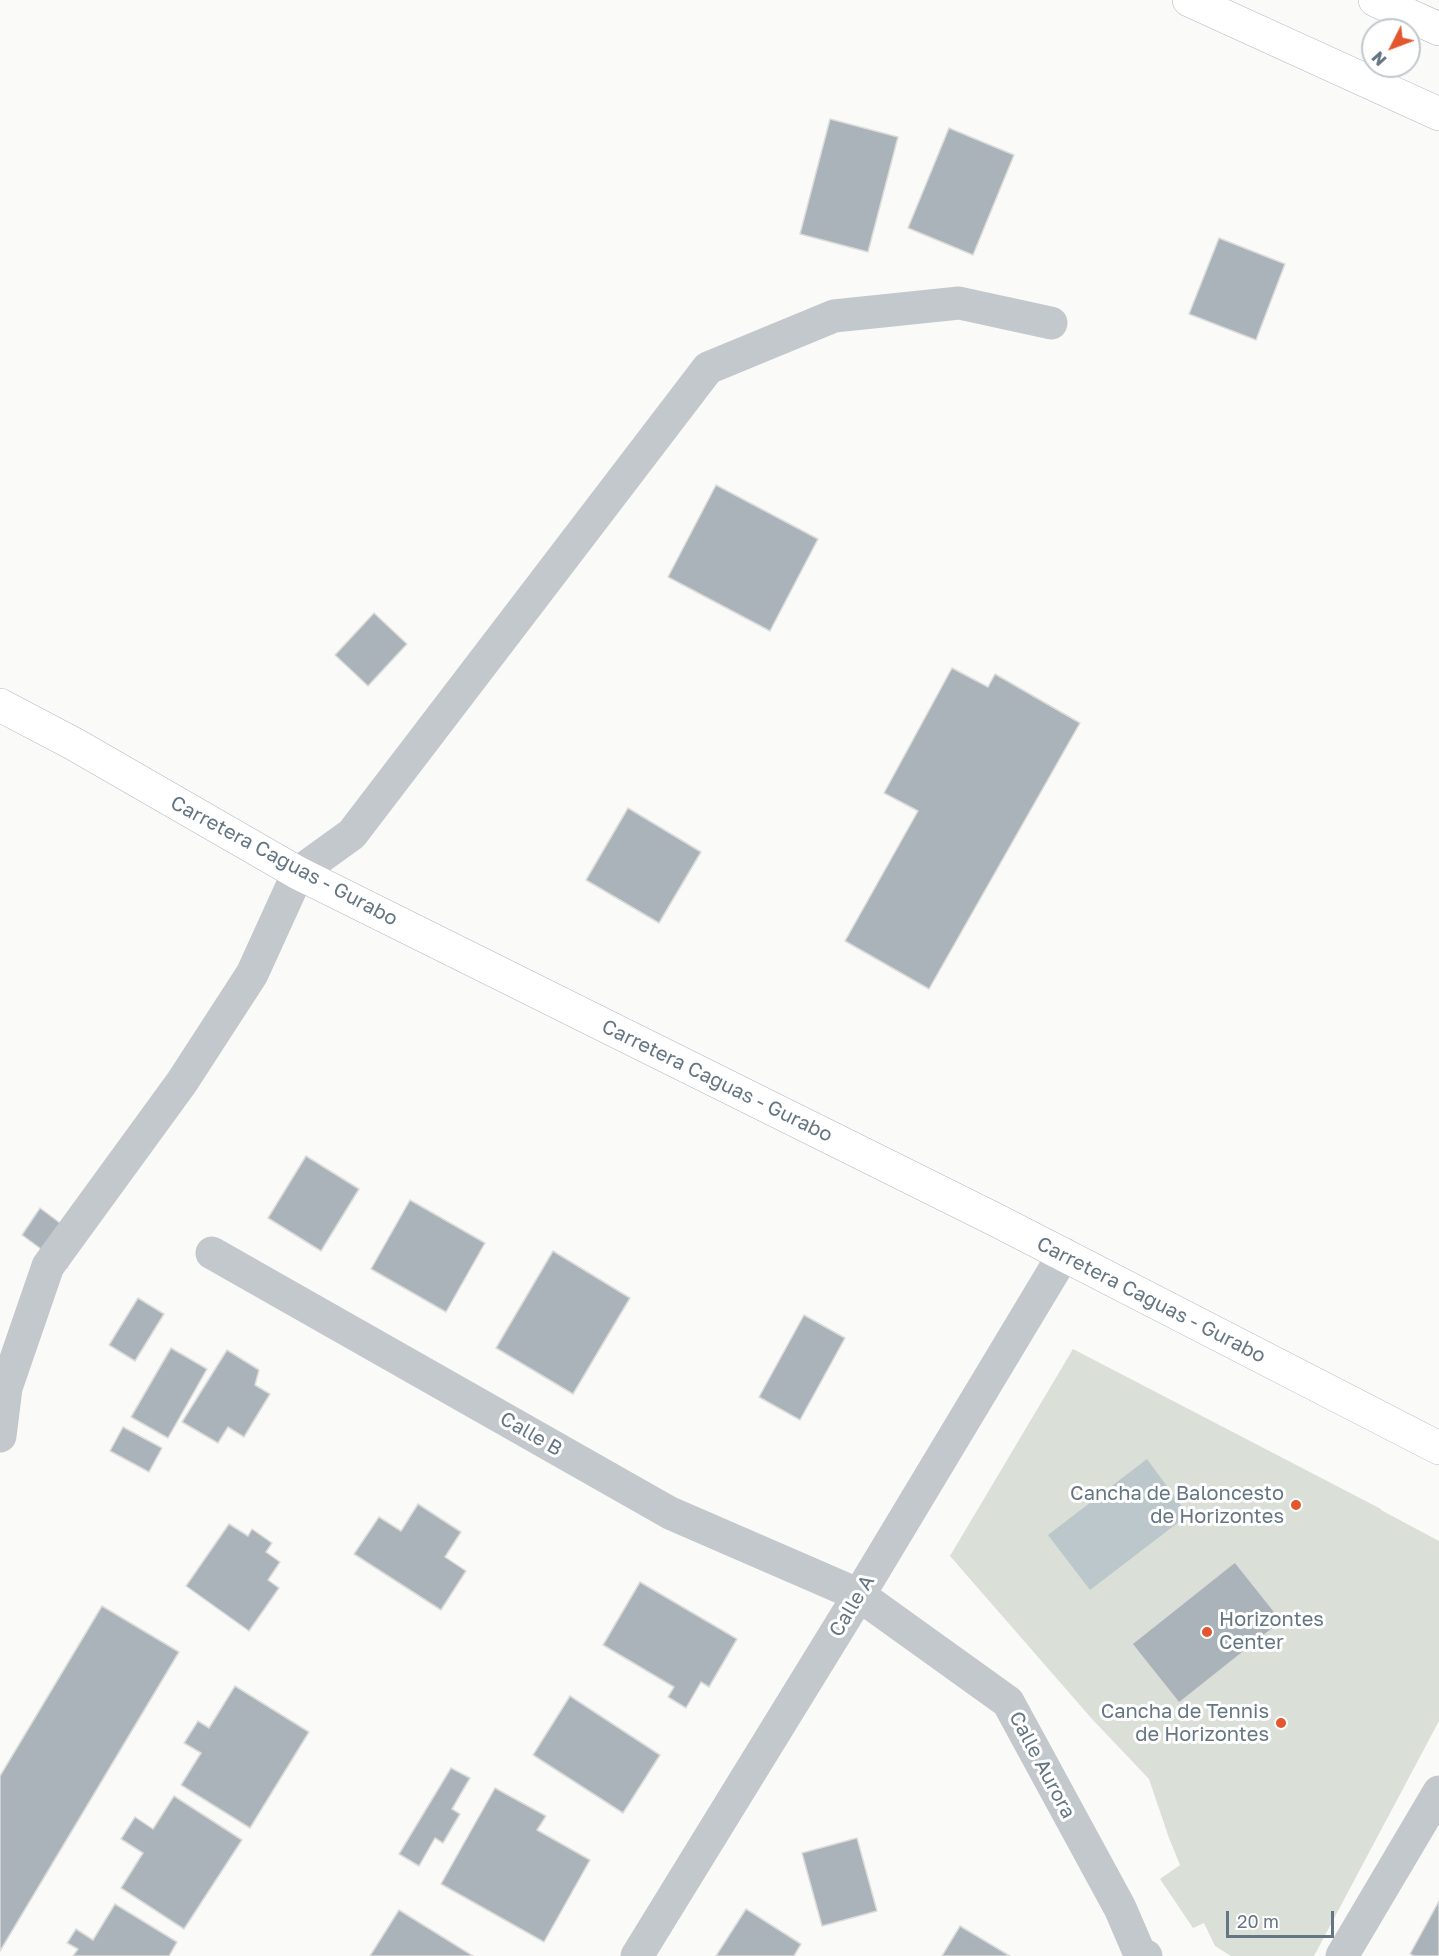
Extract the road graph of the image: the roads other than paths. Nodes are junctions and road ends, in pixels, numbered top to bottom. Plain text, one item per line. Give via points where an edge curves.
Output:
1 (1189, 0) edge
2 (1375, 0) edge
3 (1439, 29) edge
4 (1439, 114) edge
5 (1051, 323) dead end
6 (0, 705) edge
7 (298, 873) junction
8 (212, 1253) dead end
9 (1064, 1254) junction
10 (0, 1436) edge
11 (1439, 1448) edge
12 (859, 1595) junction
13 (1439, 1792) edge
14 (637, 1956) edge
15 (1146, 1956) edge
16 (1342, 1956) edge

1 - 4 main road
2 - 3 main road
5 - 7 street via 959,303 834,316 708,368 352,834
6 - 7 main road, Carretera Caguas - Gurabo
7 - 9 main road, Carretera Caguas - Gurabo
7 - 10 street via 252,974 182,1082 48,1266 6,1388
8 - 12 street, Calle B via 670,1513
9 - 11 main road, Carretera Caguas - Gurabo
9 - 12 street, Calle A
12 - 14 street, Calle A
12 - 15 street, Calle Aurora via 1008,1702 1139,1952
13 - 16 street

